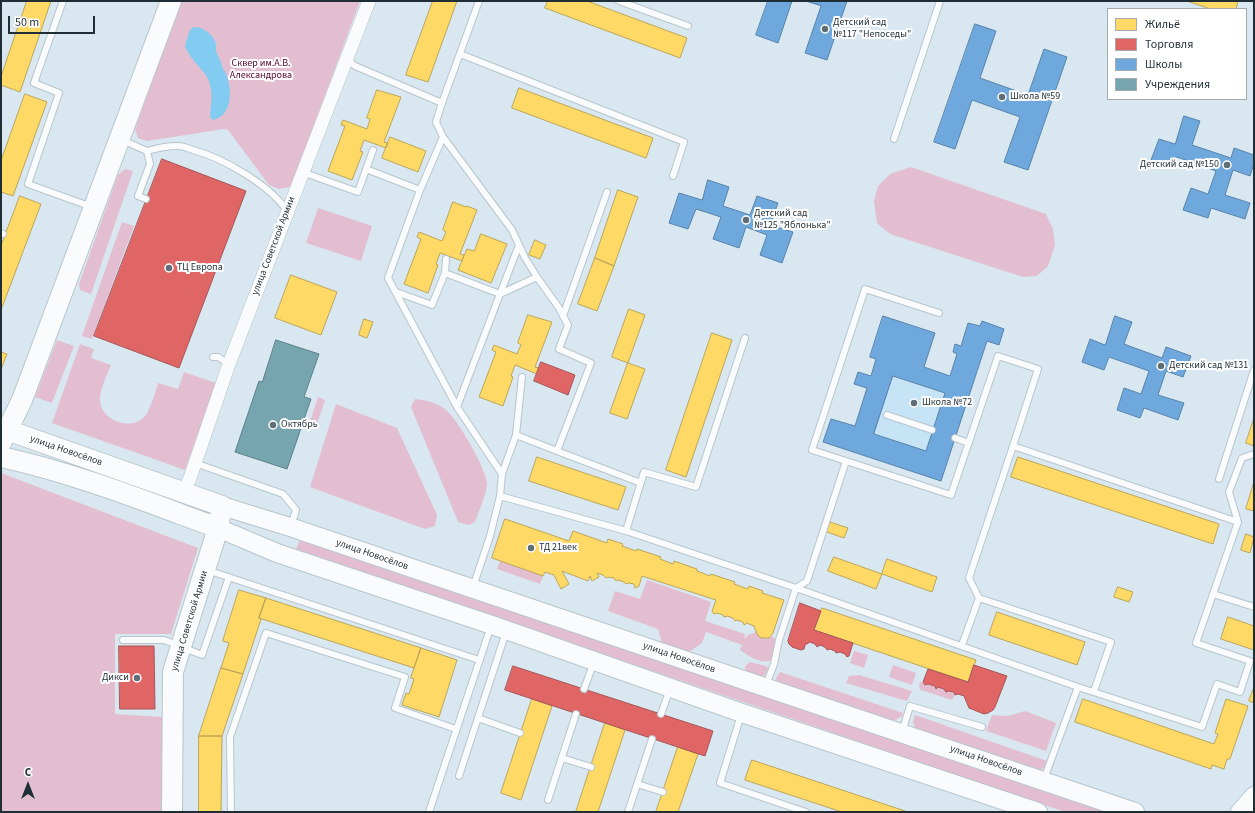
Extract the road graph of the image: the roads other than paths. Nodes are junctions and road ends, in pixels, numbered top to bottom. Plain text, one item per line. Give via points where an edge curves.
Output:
1 (63, 1) edge
2 (171, 1) edge
3 (369, 1) edge
4 (479, 1) edge
5 (619, 1) edge
6 (940, 1) edge
7 (688, 26) dead end
8 (460, 54) junction
9 (347, 60) junction
10 (442, 103) junction
11 (119, 138) junction
12 (443, 138) junction
13 (894, 139) dead end
14 (372, 150) dead end
15 (147, 151) junction
16 (366, 169) junction
17 (302, 172) junction
18 (673, 176) dead end
19 (420, 190) junction
20 (607, 192) dead end
21 (146, 199) dead end
22 (94, 207) junction
23 (287, 211) junction
24 (519, 245) junction
25 (446, 259) dead end
26 (446, 273) junction
27 (537, 277) junction
28 (396, 292) junction
29 (500, 294) junction
30 (939, 313) dead end
31 (563, 316) junction
32 (745, 338) dead end
33 (213, 357) dead end
34 (229, 364) junction
35 (1254, 370) edge
36 (522, 377) dead end
37 (457, 407) junction
38 (887, 415) dead end
39 (932, 430) dead end
40 (3, 434) edge
41 (516, 435) junction
42 (955, 438) dead end
43 (969, 443) junction
44 (1013, 446) junction
45 (557, 451) junction
46 (1254, 454) edge
47 (1, 457) edge
48 (846, 461) junction
49 (195, 463) junction
50 (502, 474) junction
51 (1219, 479) dead end
52 (641, 483) junction
53 (183, 493) junction
54 (500, 496) junction
55 (222, 506) junction
56 (1238, 522) junction
57 (290, 527) junction
58 (218, 528) junction
59 (626, 531) junction
60 (205, 569) junction
61 (229, 577) junction
62 (472, 588) junction
63 (796, 588) junction
64 (1213, 594) junction
65 (979, 598) junction
66 (1254, 607) edge
67 (499, 628) junction
68 (123, 640) dead end
69 (962, 645) junction
70 (180, 646) junction
71 (479, 660) junction
72 (594, 661) junction
73 (671, 687) junction
74 (765, 687) junction
75 (1078, 687) junction
76 (584, 689) dead end
77 (1094, 692) junction
78 (742, 713) junction
79 (576, 714) dead end
80 (661, 714) dead end
81 (478, 718) junction
82 (982, 727) dead end
83 (456, 729) junction
84 (520, 733) dead end
85 (902, 733) junction
86 (652, 738) dead end
87 (562, 758) junction
88 (591, 767) dead end
89 (459, 776) dead end
90 (1044, 781) junction
91 (637, 784) junction
92 (663, 792) dead end
93 (548, 800) dead end
94 (172, 812) edge
95 (231, 812) edge
96 (429, 812) edge
97 (628, 812) edge
98 (806, 812) edge
99 (1038, 812) edge
100 (1135, 812) edge

1 - 22 lane via 34,83 60,93 28,184
2 - 11 main road
3 - 9 street, улица Советской Армии
4 - 8 lane
5 - 7 lane
6 - 13 lane
8 - 10 lane
8 - 18 lane via 684,142
9 - 10 lane
9 - 17 street, улица Советской Армии
10 - 12 lane via 436,122
11 - 15 lane
11 - 22 main road
12 - 19 lane
12 - 24 lane via 512,230
14 - 16 lane
15 - 21 lane via 150,164 138,196
15 - 23 lane via 179,146 208,154 245,173 281,202
16 - 17 lane via 358,192
16 - 19 lane
17 - 23 street, улица Советской Армии
19 - 28 lane via 388,278
20 - 31 lane
22 - 40 main road via 22,400
23 - 34 street, улица Советской Армии
24 - 27 lane
24 - 29 lane
25 - 26 lane
26 - 28 lane via 432,305
26 - 29 lane
27 - 29 lane
27 - 31 lane
28 - 37 lane
29 - 37 lane
30 - 48 lane via 865,289 812,450
31 - 45 lane via 568,325 559,349 591,363
32 - 52 lane via 696,487 644,472
33 - 34 lane via 218,357
34 - 49 street, улица Советской Армии
35 - 51 lane
36 - 41 lane
37 - 50 lane
38 - 39 lane
40 - 53 main road, улица Новосёлов
41 - 45 lane
41 - 50 lane
42 - 43 lane
43 - 44 lane via 998,356 1038,369
43 - 48 lane via 951,495
44 - 56 lane
44 - 65 lane via 969,578
45 - 52 lane
46 - 56 lane via 1242,458 1230,492
47 - 58 main road via 88,482
48 - 63 lane via 806,580
49 - 53 street, улица Советской Армии
49 - 57 lane via 283,494 296,510
50 - 54 lane
52 - 59 lane
53 - 55 main road, улица Новосёлов
54 - 59 lane
54 - 62 lane via 490,536
55 - 57 main road, улица Новосёлов
55 - 58 main road
56 - 64 lane
57 - 62 main road, улица Новосёлов
58 - 60 main road, улица Советской Армии
58 - 67 main road via 277,554
59 - 63 lane
60 - 61 lane
60 - 70 main road, улица Советской Армии
61 - 70 lane via 202,655
61 - 71 lane
62 - 74 main road, улица Новосёлов
63 - 69 lane
63 - 74 lane
64 - 66 lane
64 - 77 lane via 1196,643 1250,661 1240,692 1217,684 1202,727
65 - 69 lane
65 - 77 lane via 1111,642
67 - 71 lane
67 - 72 main road
67 - 81 lane
68 - 70 lane via 164,640
69 - 75 lane
70 - 94 main road, улица Советской Армии via 173,672
71 - 83 lane
72 - 73 main road
72 - 76 lane
73 - 78 main road
73 - 80 lane
74 - 85 main road, улица Новосёлов
75 - 77 lane
75 - 90 lane
78 - 98 lane via 720,783
78 - 99 main road
79 - 87 lane
81 - 84 lane
81 - 89 lane
82 - 85 lane via 910,706
83 - 95 lane via 395,708 405,677 266,633 230,737
83 - 96 lane
85 - 90 main road, улица Новосёлов
86 - 91 lane
87 - 88 lane
87 - 93 lane
90 - 100 main road, улица Новосёлов
91 - 92 lane
91 - 97 lane

